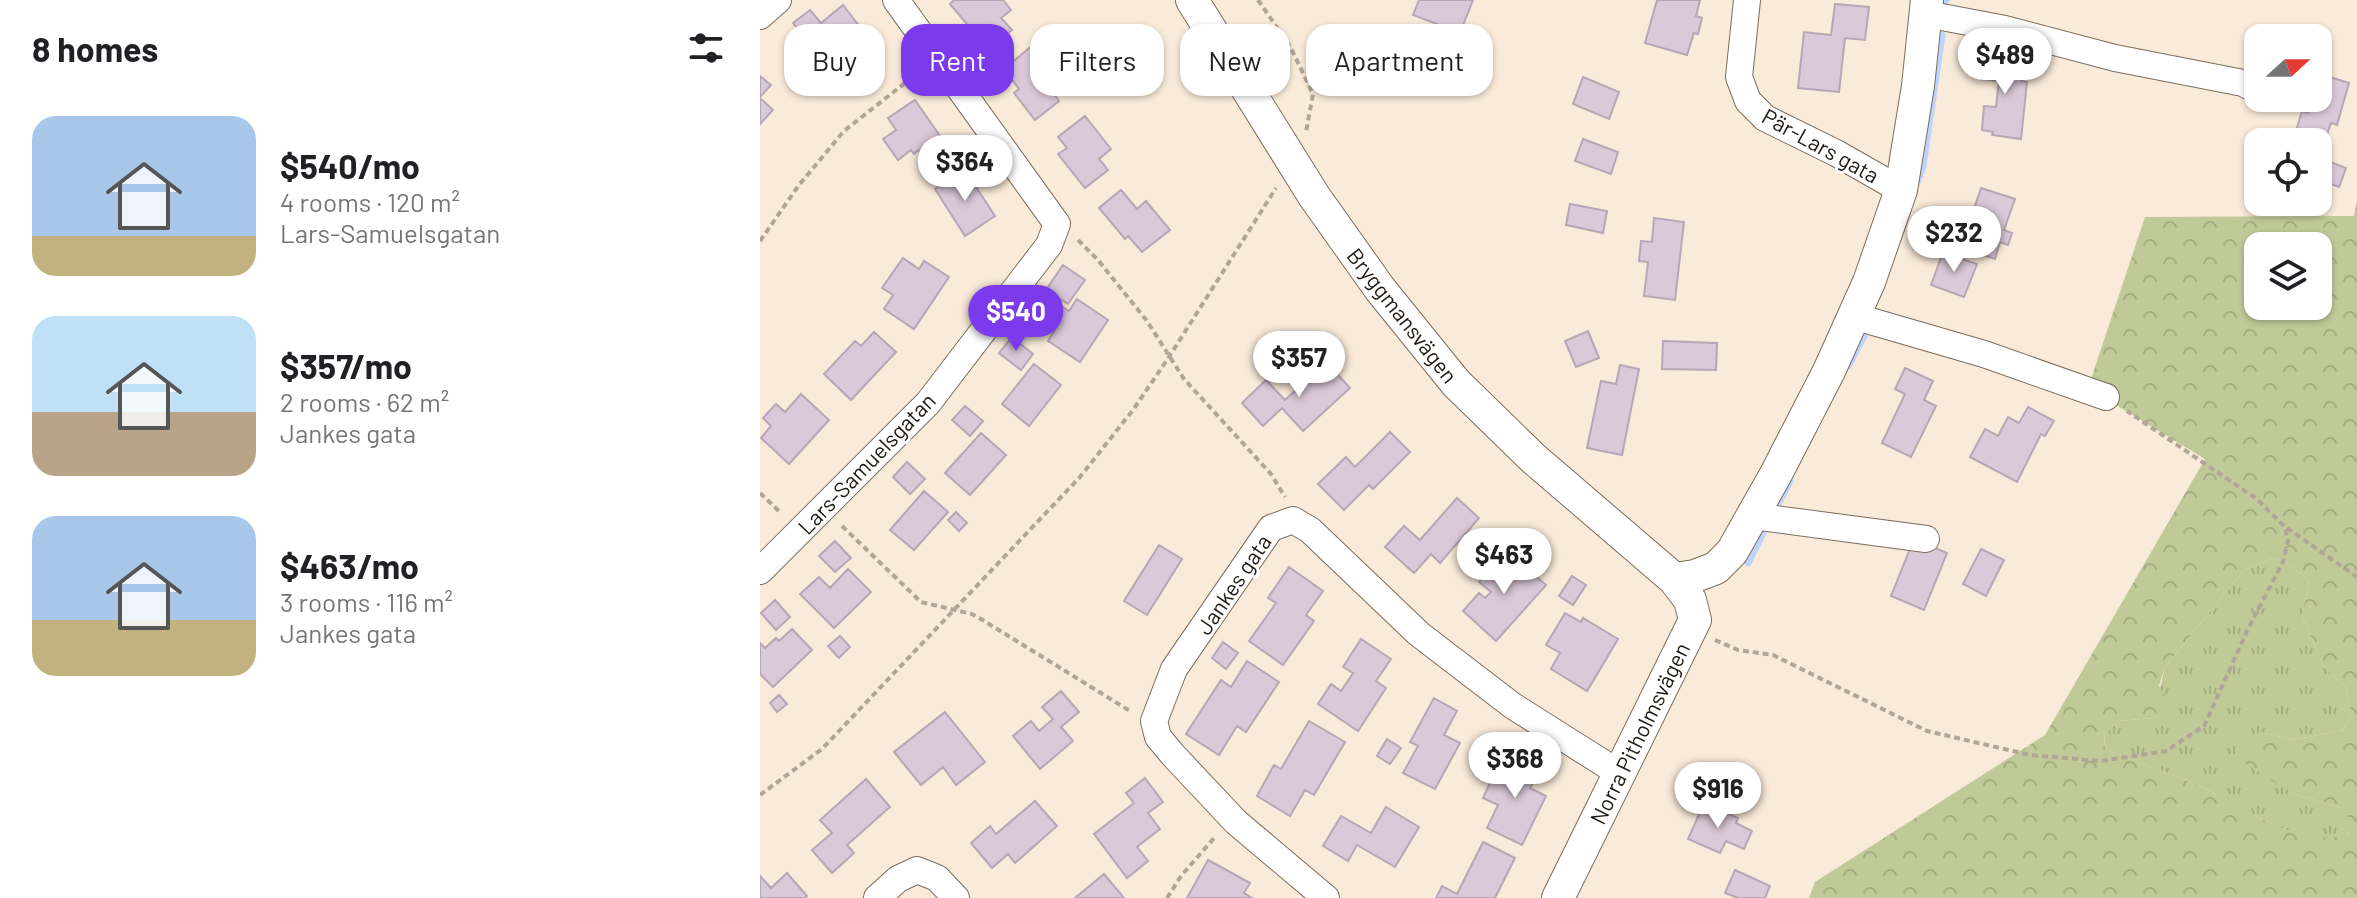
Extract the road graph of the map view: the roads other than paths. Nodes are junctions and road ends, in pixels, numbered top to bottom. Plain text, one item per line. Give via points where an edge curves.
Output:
1 (778, 0) edge
2 (896, 0) edge
3 (1192, 0) edge
4 (1747, 0) edge
5 (1927, 7) edge
6 (760, 16) edge
7 (2244, 85) edge
8 (1901, 190) junction
9 (1853, 316) junction
10 (2106, 397) road end
11 (1753, 516) junction
12 (1926, 539) dead end
13 (760, 571) edge
14 (1674, 579) junction
15 (1619, 773) junction
16 (877, 898) edge
17 (956, 898) edge
18 (1326, 898) edge
19 (1558, 898) edge

1 - 6 street
2 - 13 street, Lars-Samuelsgatan via 1057,224 1049,245 928,403
3 - 14 street, Bryggmansvägen via 1289,171 1456,383 1534,459
4 - 8 street, Pär-Lars gata via 1739,77 1748,101 1765,118
5 - 7 street via 2115,58
5 - 8 street
8 - 9 street
9 - 10 street
9 - 11 street
11 - 12 street
11 - 14 street via 1716,568
14 - 15 street, Norra Pitholmsvägen via 1690,600 1695,620
15 - 18 street, Jankes gata via 1513,706 1419,634 1310,530 1293,520 1271,528 1174,669 1154,721 1158,737 1236,822
15 - 19 street, Norra Pitholmsvägen
16 - 17 street via 917,870 937,878

